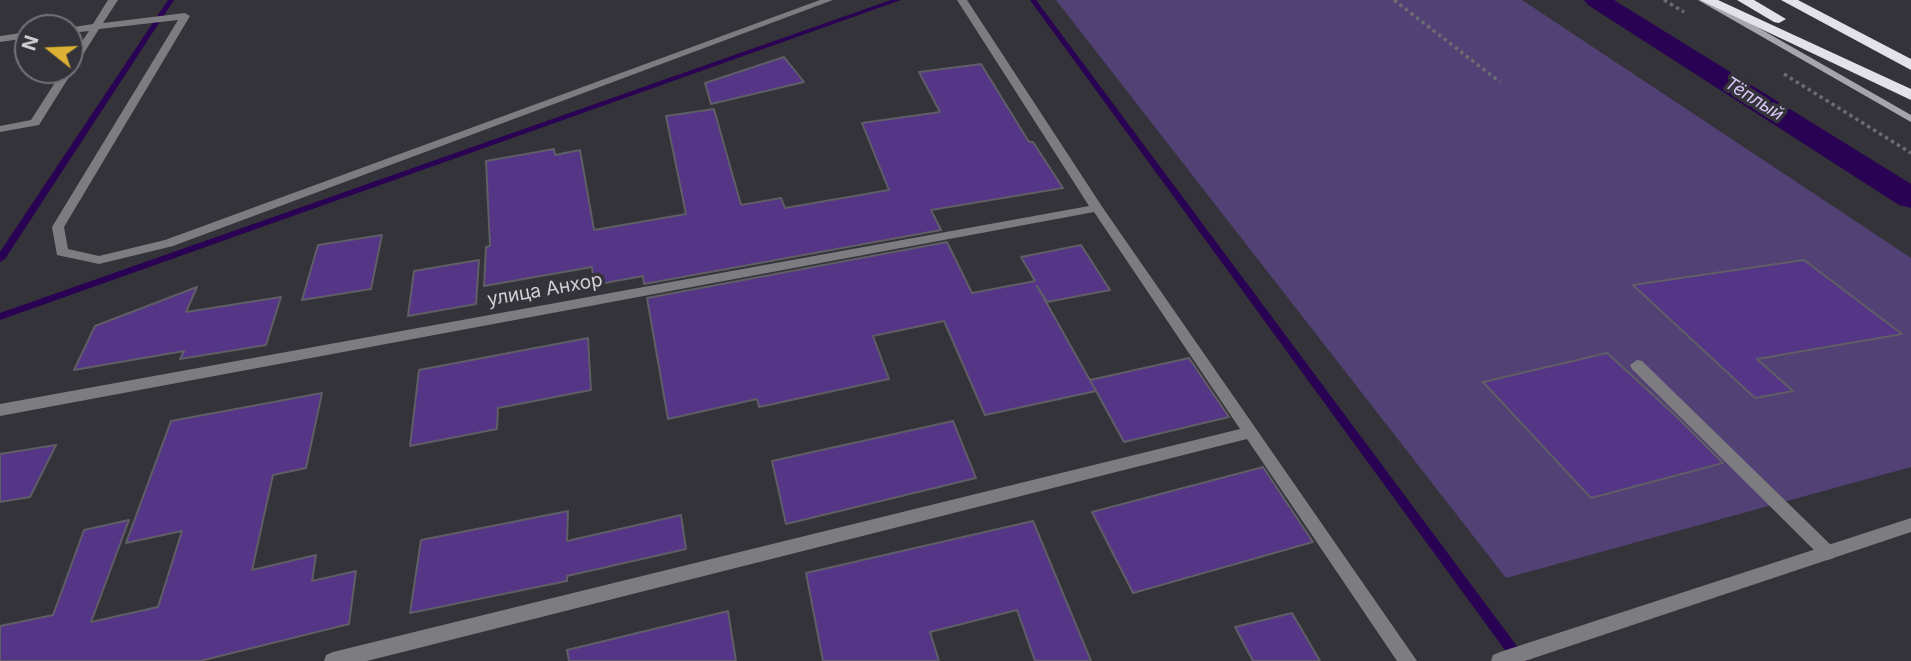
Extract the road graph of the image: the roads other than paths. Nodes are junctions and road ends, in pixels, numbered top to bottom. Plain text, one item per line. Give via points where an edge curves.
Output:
1 (113, 0) edge
2 (828, 0) edge
3 (962, 0) edge
4 (1705, 0) edge
5 (1744, 0) edge
6 (1788, 0) edge
7 (96, 27) junction
8 (84, 28) edge
9 (84, 46) edge
10 (1911, 65) edge
11 (60, 84) edge
12 (1911, 94) edge
13 (1911, 119) edge
14 (0, 129) edge
15 (1097, 208) junction
16 (1637, 365) dead end
17 (0, 410) edge
18 (1251, 432) junction
19 (1911, 525) edge
20 (1828, 553) junction
21 (333, 661) edge
22 (1408, 661) edge
23 (1500, 661) edge

1 - 7 street
2 - 7 street via 169,243 99,260 62,253 58,227 185,16
3 - 15 street
4 - 12 highway
4 - 13 main road
5 - 12 highway
6 - 10 highway
7 - 8 street
7 - 9 street
11 - 14 street via 35,123
15 - 17 street, улица Анхор
15 - 18 street
16 - 20 street
18 - 21 street
18 - 22 street
19 - 20 street
20 - 23 street

